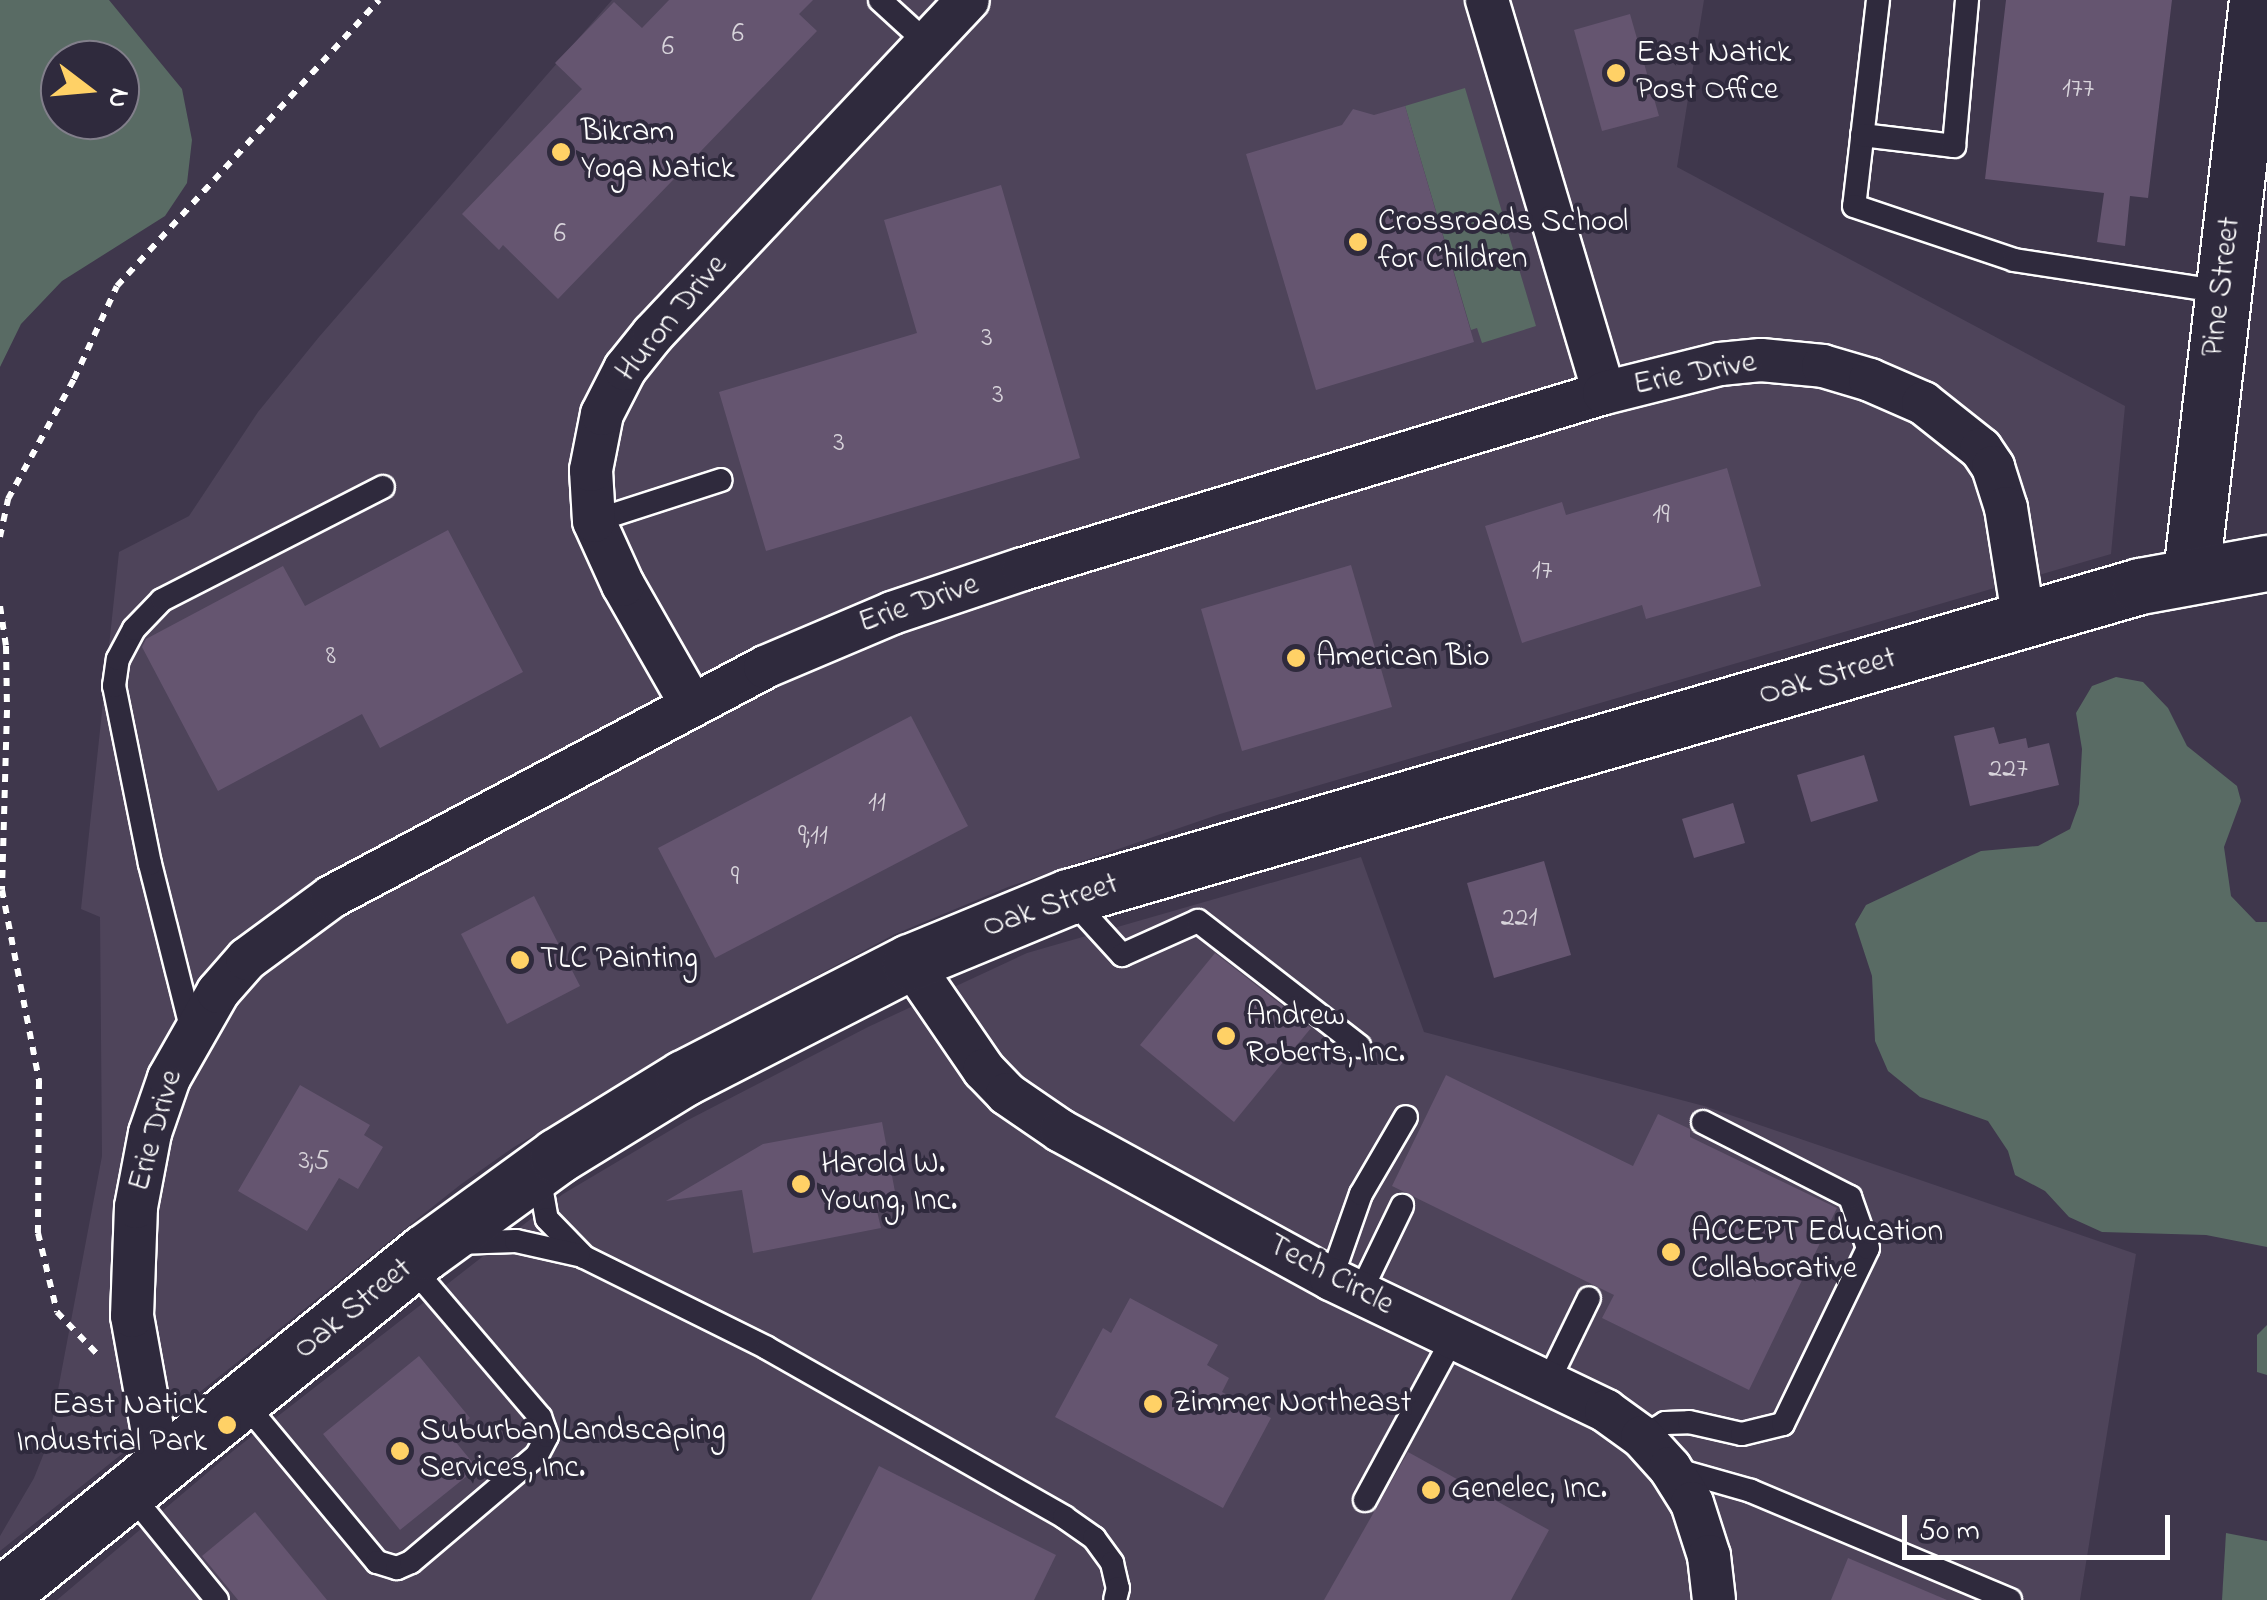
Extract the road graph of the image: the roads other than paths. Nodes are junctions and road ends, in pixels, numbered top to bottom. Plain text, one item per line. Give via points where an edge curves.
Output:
1 (880, 0) edge
2 (968, 0) edge
3 (1488, 0) edge
4 (1878, 0) edge
5 (1967, 0) edge
6 (2257, 0) edge
7 (926, 44) junction
8 (1862, 135) junction
9 (2222, 292) junction
10 (1604, 394) junction
11 (721, 480) dead end
12 (383, 487) dead end
13 (594, 521) junction
14 (2267, 563) edge
15 (2191, 574) junction
16 (2024, 622) junction
17 (691, 704) junction
18 (1068, 896) junction
19 (910, 962) junction
20 (192, 1031) junction
21 (1358, 1046) dead end
22 (1406, 1117) dead end
23 (1703, 1122) dead end
24 (557, 1156) junction
25 (1402, 1206) dead end
26 (584, 1257) junction
27 (418, 1258) junction
28 (1346, 1286) junction
29 (1589, 1298) dead end
30 (1453, 1338) junction
31 (1548, 1382) junction
32 (242, 1400) junction
33 (1642, 1437) junction
34 (1670, 1468) junction
35 (144, 1479) junction
36 (1365, 1500) dead end
37 (0, 1596) edge
38 (217, 1600) edge
39 (1115, 1600) edge
40 (1714, 1600) edge
41 (2010, 1600) edge

1 - 7 lane
2 - 7 street, Huron Drive
3 - 10 street
4 - 8 lane
5 - 8 lane via 1954,146
6 - 9 main road, Pine Street
7 - 13 street, Huron Drive via 636,354 602,414 594,444
8 - 9 lane via 1854,206 2014,260
9 - 15 main road, Pine Street
10 - 16 street, Erie Drive via 1720,364 1776,360 1846,372 1923,403 1970,438 1994,466 2012,533
10 - 17 street, Erie Drive via 914,605
11 - 13 lane
12 - 20 lane via 162,600 134,629 118,659 114,686
13 - 17 street, Huron Drive
14 - 15 main road, Oak Street
15 - 16 main road, Oak Street
16 - 18 main road, Oak Street
17 - 20 street, Erie Drive via 331,898 248,958
18 - 19 main road, Oak Street
18 - 21 lane via 1122,955 1198,921
19 - 24 main road, Oak Street via 684,1078
19 - 28 street, Tech Circle via 966,1046 1008,1094 1080,1143
20 - 35 street, Erie Drive via 154,1119 136,1207 132,1316 144,1396
22 - 28 lane via 1361,1194
23 - 33 lane via 1850,1197 1868,1248 1783,1424 1742,1434 1665,1423
24 - 26 lane via 542,1192 547,1219
24 - 27 main road, Oak Street
25 - 28 lane
26 - 27 lane via 516,1241 465,1242
26 - 39 lane via 768,1348 1064,1517 1094,1538 1112,1564
27 - 32 main road, Oak Street
27 - 32 lane via 540,1417 547,1436 537,1455 412,1562 397,1568 377,1562
28 - 30 street, Tech Circle
29 - 31 lane
30 - 31 street, Tech Circle
30 - 36 lane
31 - 33 street, Tech Circle
32 - 35 main road, Oak Street
33 - 34 street, Tech Circle
34 - 40 street, Tech Circle via 1699,1520
34 - 41 lane via 1751,1491
35 - 37 main road, Oak Street
35 - 38 lane

